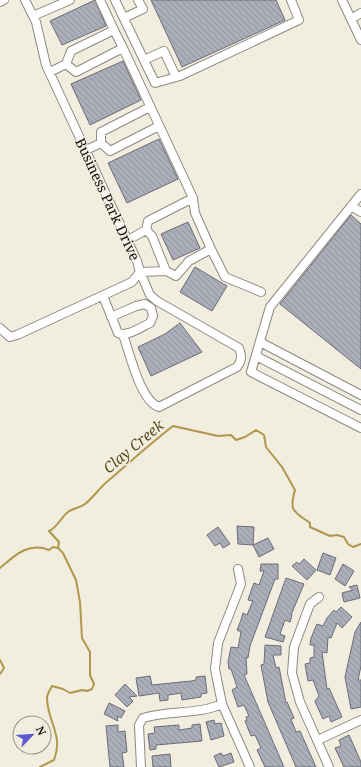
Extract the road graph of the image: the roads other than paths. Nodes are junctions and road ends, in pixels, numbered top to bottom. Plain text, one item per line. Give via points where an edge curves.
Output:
1 (4, 0) edge
2 (25, 0) edge
3 (70, 0) edge
4 (100, 0) edge
5 (115, 0) edge
6 (138, 0) edge
7 (291, 0) edge
8 (342, 0) edge
9 (0, 2) edge
10 (361, 14) edge
11 (33, 16) junction
12 (124, 18) junction
13 (351, 19) junction
14 (114, 30) junction
15 (361, 40) edge
16 (123, 48) junction
17 (144, 60) junction
18 (66, 64) junction
19 (50, 72) junction
20 (176, 77) junction
21 (150, 106) junction
22 (159, 126) junction
23 (101, 143) junction
24 (86, 150) junction
25 (361, 194) edge
26 (193, 198) junction
27 (352, 206) junction
28 (361, 212) edge
29 (146, 230) junction
30 (128, 240) junction
31 (211, 250) junction
32 (166, 271) junction
33 (140, 272) junction
34 (261, 292) dead end
35 (103, 296) junction
36 (157, 301) junction
37 (151, 308) junction
38 (111, 317) junction
39 (0, 328) edge
40 (123, 335) junction
41 (260, 342) junction
42 (256, 356) junction
43 (361, 396) edge
44 (361, 411) edge
45 (358, 427) edge
46 (238, 569) dead end
47 (318, 597) dead end
48 (222, 704) junction
49 (361, 720) edge
50 (318, 740) junction
51 (141, 767) edge
52 (250, 767) edge
53 (329, 767) edge

1 - 9 street
2 - 11 street, Business Park Drive
3 - 11 street
4 - 14 street
5 - 12 street
6 - 12 street via 143,9
7 - 20 street via 299,20
8 - 13 street
10 - 13 street
11 - 19 street, Business Park Drive
12 - 17 street
13 - 15 street
14 - 16 street
14 - 18 street via 71,51
16 - 18 street via 76,72
16 - 21 street
17 - 20 street via 155,83
17 - 20 street via 164,51
18 - 19 street
19 - 24 street, Business Park Drive
21 - 22 street
21 - 23 street via 102,132
22 - 23 street via 110,151
22 - 26 street
23 - 24 street
24 - 30 street, Business Park Drive
25 - 27 street
26 - 29 street via 148,221
26 - 31 street via 195,213
27 - 28 street
27 - 41 street via 270,307
29 - 30 street
29 - 32 street via 152,236
30 - 33 street, Business Park Drive
31 - 32 street via 189,261 176,276
31 - 34 street via 225,277
32 - 33 street
33 - 35 street, Business Park Drive via 132,282
33 - 36 street via 150,295
35 - 38 street
35 - 39 street, Business Park Drive via 17,335 10,337
36 - 37 street
36 - 40 street via 239,348 242,354 237,367 159,406 154,405 148,400 132,364
37 - 38 street via 140,304
37 - 40 street via 153,316 150,323
38 - 40 street via 118,333
41 - 42 street
41 - 43 street
42 - 44 street
42 - 45 street via 251,372
44 - 45 street
46 - 48 street via 241,584 222,630 216,657 217,682
47 - 50 street via 310,604 294,647 292,660 295,688
48 - 51 street via 198,711 143,718 139,725
48 - 52 street
49 - 50 street
50 - 53 street

